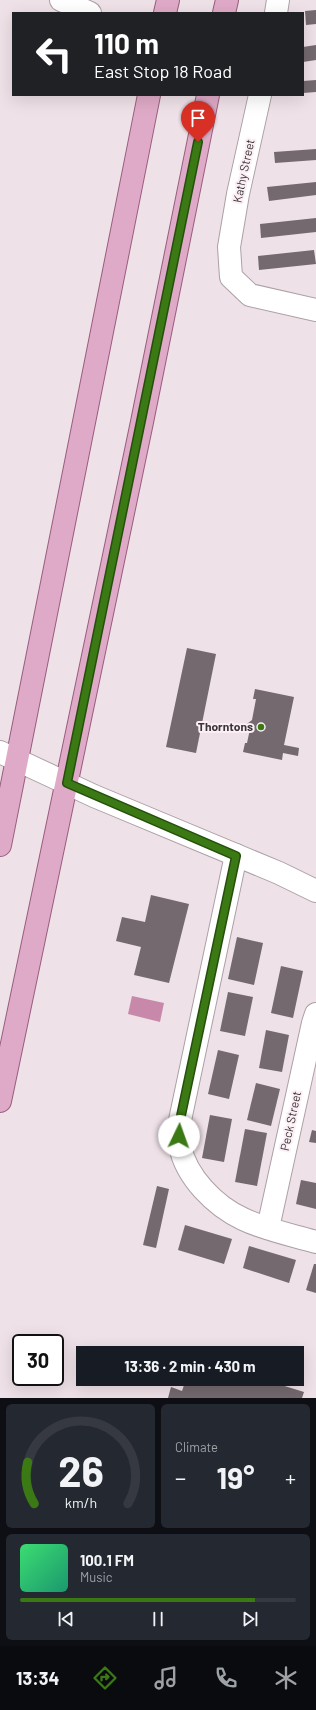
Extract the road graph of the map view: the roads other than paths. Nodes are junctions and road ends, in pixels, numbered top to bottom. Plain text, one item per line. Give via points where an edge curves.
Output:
1 (61, 0) edge
2 (168, 0) edge
3 (227, 0) edge
4 (278, 0) edge
5 (88, 12) edge
6 (165, 12) edge
7 (224, 12) edge
8 (276, 12) edge
9 (149, 96) edge
10 (208, 96) edge
11 (260, 96) edge
12 (316, 310) edge
13 (8, 756) edge
14 (67, 783) junction
15 (0, 844) edge
16 (236, 856) junction
17 (316, 891) edge
18 (316, 1014) edge
19 (0, 1101) edge
20 (268, 1228) junction
21 (316, 1242) edge

1 - 5 street
2 - 6 main road
3 - 7 main road
4 - 8 street
9 - 13 main road
10 - 14 main road
11 - 12 street, Kathy Street via 229,247 231,277 250,295
13 - 14 street
13 - 15 main road
14 - 16 street
14 - 19 main road
16 - 17 street
16 - 20 street via 179,1125 180,1147 200,1186 222,1206 242,1218
18 - 20 street, Peck Street
20 - 21 street

